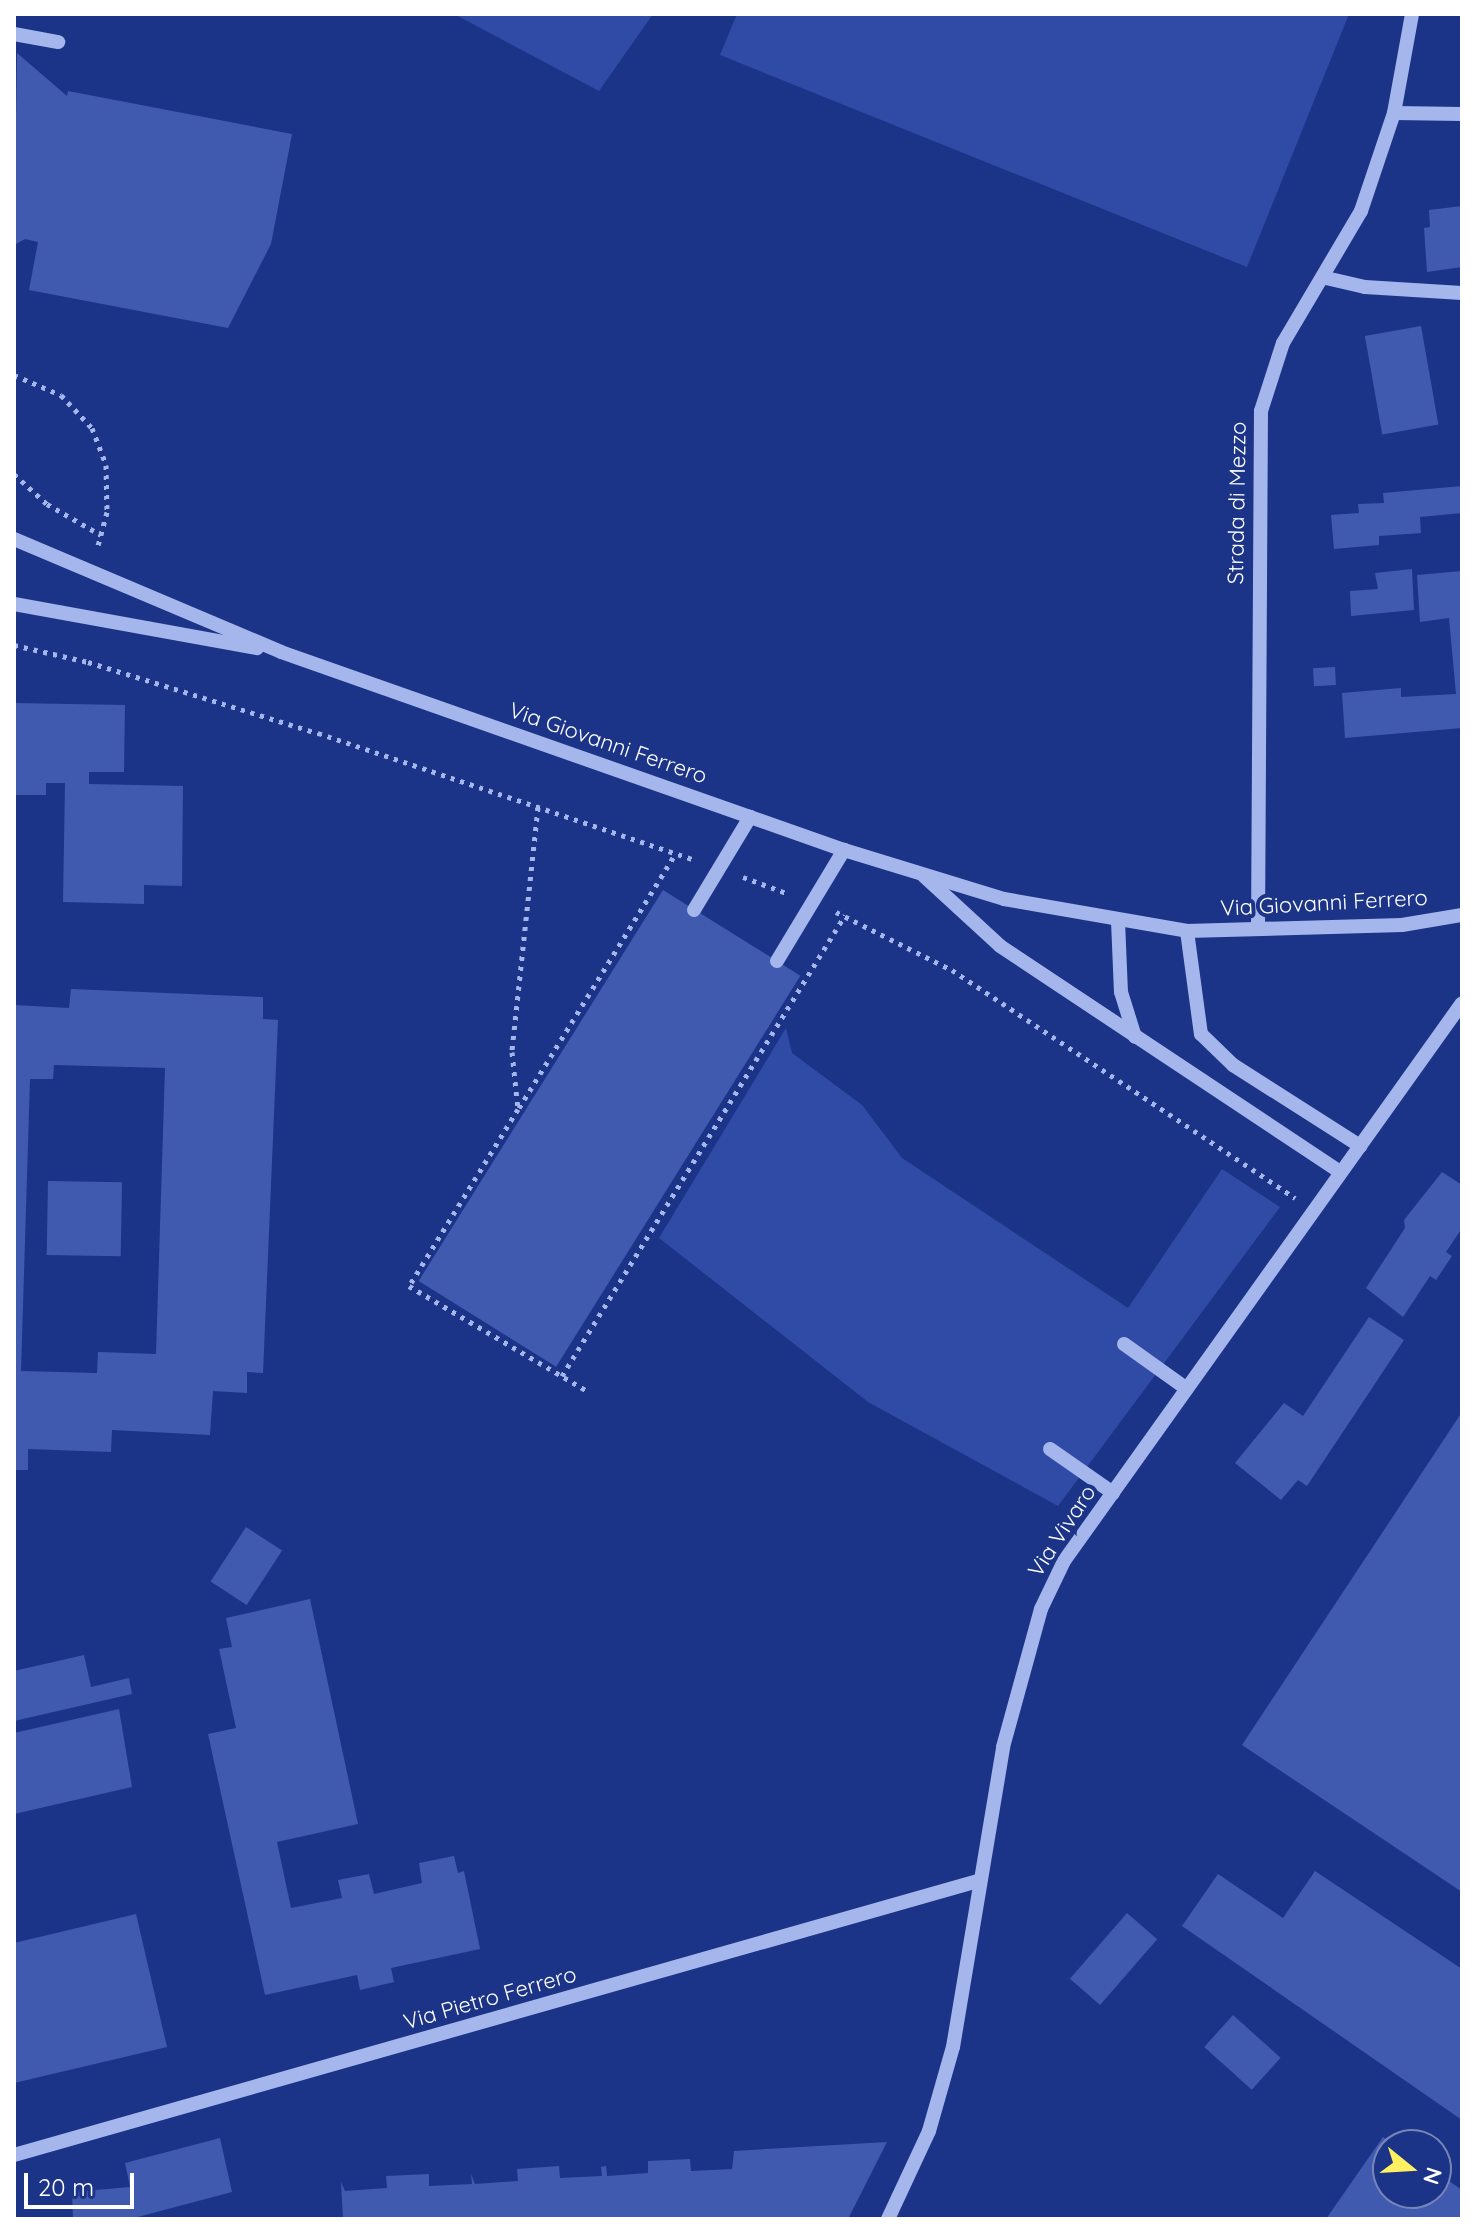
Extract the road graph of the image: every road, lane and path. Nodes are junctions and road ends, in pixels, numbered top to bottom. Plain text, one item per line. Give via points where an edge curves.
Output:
1 (1412, 14) edge
2 (14, 34) edge
3 (58, 42) dead end
4 (1394, 113) junction
5 (1462, 114) edge
6 (1326, 278) junction
7 (1462, 293) edge
8 (14, 375) edge
9 (14, 474) edge
10 (101, 535) junction
11 (14, 539) edge
12 (92, 571) junction
13 (14, 604) edge
14 (14, 645) edge
15 (281, 652) junction
16 (538, 807) junction
17 (750, 817) junction
18 (844, 850) junction
19 (676, 853) junction
20 (719, 868) junction
21 (920, 873) junction
22 (812, 902) junction
23 (694, 910) dead end
24 (845, 915) junction
25 (1462, 915) edge
26 (1118, 921) junction
27 (1258, 929) junction
28 (1187, 931) junction
29 (777, 961) dead end
30 (1462, 1003) edge
31 (1135, 1037) junction
32 (518, 1109) junction
33 (1360, 1146) junction
34 (1340, 1172) junction
35 (1313, 1210) junction
36 (1124, 1344) dead end
37 (562, 1376) junction
38 (1187, 1389) junction
39 (587, 1391) dead end
40 (1050, 1449) dead end
41 (1113, 1493) junction
42 (978, 1881) junction
43 (14, 2155) edge
44 (888, 2219) edge

1 - 4 street, Strada di Mezzo
2 - 3 street
4 - 5 street
4 - 6 street, Strada di Mezzo via 1361,211
6 - 7 street via 1365,287
6 - 27 street, Strada di Mezzo via 1283,343 1261,411
8 - 10 path via 61,395 92,428 106,465 107,512
9 - 10 path via 47,504
10 - 12 path
11 - 12 street, Via Giovanni Ferrero
12 - 15 street, Via Giovanni Ferrero
13 - 15 street, Via Giovanni Ferrero
14 - 16 path via 117,670
15 - 17 street, Via Giovanni Ferrero
16 - 19 path
16 - 32 path via 512,1052
17 - 18 street, Via Giovanni Ferrero
17 - 20 street
18 - 21 street, Via Giovanni Ferrero
18 - 22 street
19 - 20 path
19 - 32 path
20 - 22 path
20 - 23 street
21 - 26 street, Via Giovanni Ferrero via 1004,899
21 - 31 street, Via Giovanni Ferrero via 1000,946
22 - 24 path
22 - 29 street
24 - 35 path via 952,970
24 - 37 path
25 - 27 street, Via Giovanni Ferrero via 1402,925
26 - 28 street, Via Giovanni Ferrero
26 - 31 street via 1121,992
27 - 28 street, Via Giovanni Ferrero
28 - 33 street via 1201,1034 1233,1065
30 - 33 street, Via Vivaro
31 - 34 street, Via Giovanni Ferrero
32 - 37 path via 409,1286
33 - 34 street, Via Vivaro
34 - 35 street, Via Vivaro
35 - 38 street, Via Vivaro
36 - 38 street
37 - 39 path
38 - 41 street, Via Vivaro
40 - 41 street
41 - 42 street, Via Vivaro via 1064,1561 1041,1609 1003,1747
42 - 43 street, Via Pietro Ferrero
42 - 44 street, Via Vivaro via 953,2047 929,2131

